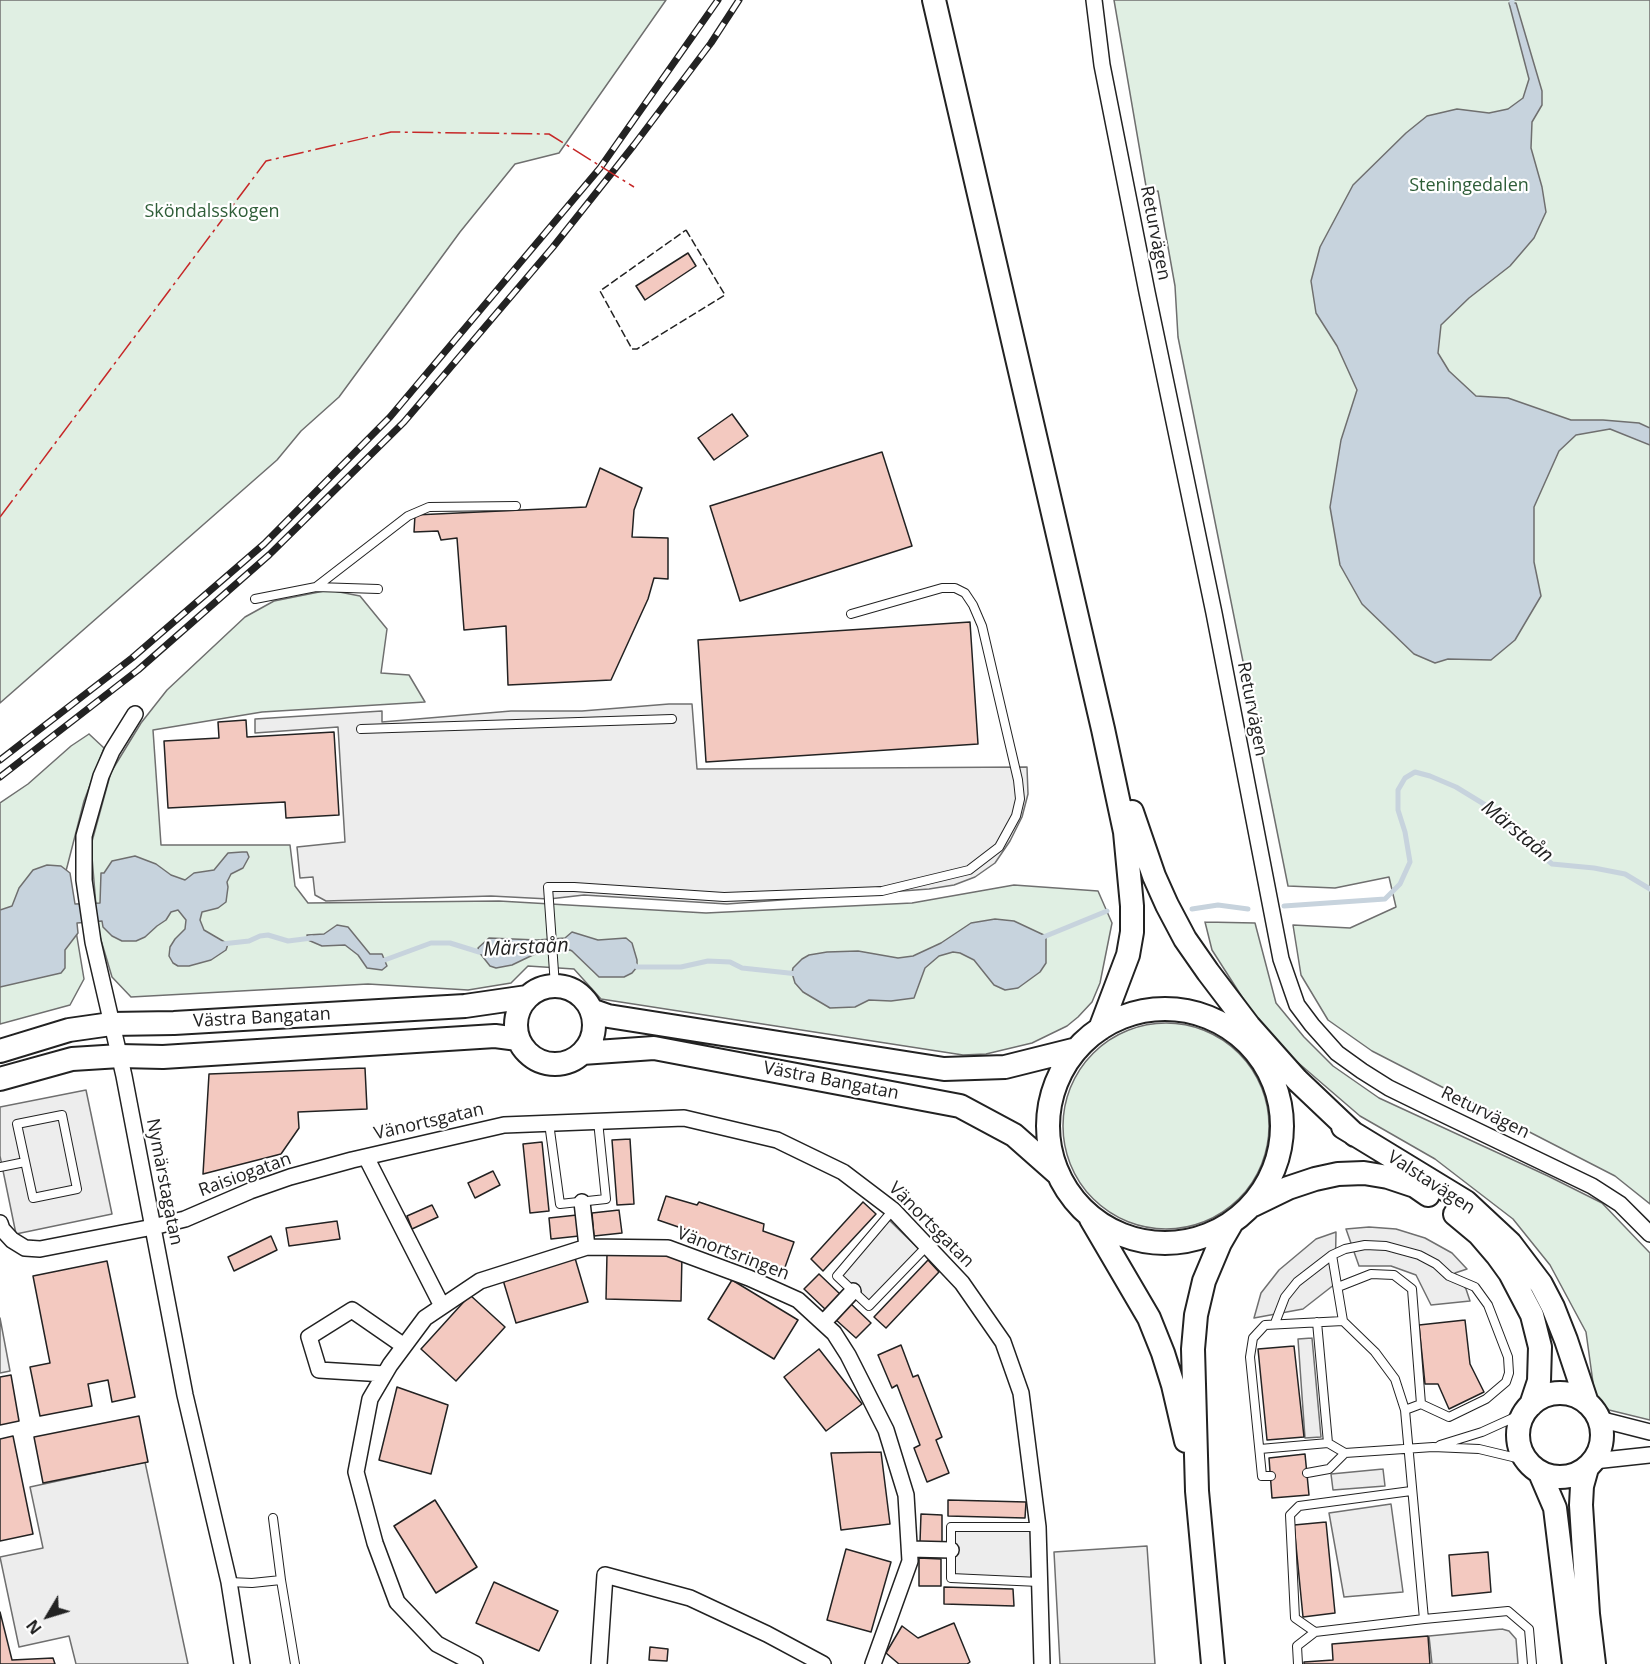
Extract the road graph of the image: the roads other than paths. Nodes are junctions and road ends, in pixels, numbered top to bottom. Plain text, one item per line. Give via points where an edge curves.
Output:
1 (933, 0) edge
2 (1094, 0) edge
3 (516, 506) dead end
4 (316, 587) junction
5 (378, 589) dead end
6 (255, 599) dead end
7 (851, 614) dead end
8 (135, 714) dead end
9 (672, 719) dead end
10 (361, 729) dead end
11 (1103, 729) junction
12 (1125, 832) junction
13 (555, 986) junction
14 (527, 997) junction
15 (591, 1010) junction
16 (111, 1024) junction
17 (1100, 1029) junction
18 (1233, 1031) junction
19 (518, 1039) junction
20 (1077, 1049) junction
21 (0, 1051) edge
22 (582, 1053) junction
23 (120, 1056) junction
24 (1263, 1063) junction
25 (0, 1079) edge
26 (598, 1121) junction
27 (549, 1123) junction
28 (1355, 1135) junction
29 (359, 1158) junction
30 (25, 1161) junction
31 (0, 1167) edge
32 (1059, 1175) junction
33 (582, 1202) junction
34 (1251, 1206) junction
35 (893, 1210) junction
36 (1089, 1215) junction
37 (0, 1223) edge
38 (1231, 1224) junction
39 (153, 1227) junction
40 (1650, 1234) edge
41 (928, 1245) junction
42 (586, 1247) junction
43 (1332, 1255) junction
44 (1338, 1287) junction
45 (853, 1291) junction
46 (442, 1306) junction
47 (1343, 1321) junction
48 (824, 1322) junction
49 (1317, 1322) junction
50 (1275, 1323) junction
51 (404, 1346) junction
52 (384, 1374) junction
53 (1421, 1404) junction
54 (1527, 1409) junction
55 (1405, 1410) junction
56 (1593, 1411) junction
57 (1650, 1432) edge
58 (1328, 1443) junction
59 (1433, 1447) junction
60 (1260, 1449) junction
61 (1407, 1449) junction
62 (1344, 1453) junction
63 (1650, 1455) edge
64 (1590, 1464) junction
65 (1532, 1466) junction
66 (1307, 1473) dead end
67 (1270, 1476) dead end
68 (1197, 1491) junction
69 (1411, 1491) junction
70 (273, 1518) dead end
71 (1038, 1527) junction
72 (910, 1549) junction
73 (951, 1550) junction
74 (282, 1580) junction
75 (229, 1582) junction
76 (1039, 1582) junction
77 (1424, 1619) junction
78 (1316, 1632) junction
79 (242, 1664) edge
80 (296, 1664) edge
81 (475, 1664) edge
82 (598, 1664) edge
83 (823, 1664) edge
84 (873, 1664) edge
85 (1042, 1664) edge
86 (1213, 1664) edge
87 (1298, 1664) edge
88 (1532, 1664) edge
89 (1574, 1664) edge
90 (1594, 1664) edge

1 - 11 street
2 - 40 street, Returvägen via 1102,65 1129,204 1281,959 1297,1005 1337,1053 1362,1071 1389,1088 1592,1186 1620,1204
3 - 4 lane via 429,507 408,516
4 - 5 lane
4 - 6 lane
7 - 13 lane via 942,588 965,593 974,605 1020,799 1017,816 999,847 969,870 882,891 724,897 548,887
8 - 16 street, Nymärstagatan via 101,776 87,826 83,859 91,927
9 - 10 lane
11 - 12 street
11 - 28 street via 1154,876 1185,939 1249,1026 1296,1080
12 - 17 street via 1132,932 1128,955
12 - 18 street via 1143,885 1163,925
13 - 14 street, Västra Bangatan via 540,988
13 - 15 street, Västra Bangatan via 576,993
14 - 16 street, Västra Bangatan via 465,1006
14 - 19 street via 518,1009
15 - 20 street, Västra Bangatan via 608,1016 944,1069 1005,1067
15 - 22 street via 591,1040
16 - 21 street, Västra Bangatan via 69,1030
16 - 23 street, Nymärstagatan
17 - 18 street via 1132,1014 1167,1009 1201,1015
17 - 20 street
18 - 24 street
19 - 22 street, Västra Bangatan via 539,1061 554,1064
19 - 23 street, Västra Bangatan via 495,1036 163,1057
20 - 32 street via 1052,1096 1048,1123 1050,1149
22 - 32 street, Västra Bangatan via 654,1048 960,1106 1014,1135
23 - 25 street, Västra Bangatan via 72,1059
23 - 39 street, Nymärstagatan
24 - 28 street, Valstavägen via 1318,1112
24 - 34 street via 1274,1082 1282,1125 1274,1168
26 - 27 street, Vänortsgatan
26 - 33 lane via 606,1199
26 - 35 street, Vänortsgatan via 684,1118 777,1140 843,1172
27 - 29 street, Vänortsgatan via 504,1125
27 - 33 lane via 560,1204
28 - 56 street, Valstavägen via 1466,1202 1510,1243 1553,1307
29 - 39 street, Raisiogatan via 290,1177 185,1219
29 - 46 street
30 - 30 lane via 33,1198 77,1189 62,1115 17,1124
30 - 31 lane
32 - 36 street via 1066,1190
33 - 42 street
34 - 38 street
34 - 54 street, Valstavägen via 1315,1179 1364,1173 1415,1186 1459,1216 1497,1255 1532,1315 1540,1347 1539,1382
35 - 41 street, Vänortsgatan
35 - 45 lane via 837,1276
36 - 38 street via 1110,1230 1158,1243 1184,1242
36 - 68 street via 1149,1318 1163,1353
37 - 39 street, Raisiogatan via 12,1240 25,1248 40,1249
38 - 68 street via 1204,1281 1196,1315 1193,1349
39 - 75 street, Nymärstagatan via 185,1395
41 - 45 lane via 869,1306
41 - 71 street, Vänortsgatan via 962,1283 1003,1342 1021,1393
42 - 46 street, Vänortsringen via 480,1281
42 - 48 street, Vänortsringen via 668,1248 798,1300
43 - 44 lane
43 - 50 lane via 1297,1282 1285,1297
43 - 53 lane via 1365,1245 1406,1250 1481,1293 1508,1357 1506,1382 1486,1399 1449,1417
44 - 47 lane
44 - 53 lane via 1371,1274 1394,1275 1412,1289
45 - 48 street
46 - 51 street, Vänortsringen via 425,1318
47 - 49 lane
47 - 55 lane via 1375,1352 1395,1379
48 - 72 street, Vänortsringen via 848,1355 886,1430 906,1495
49 - 50 lane
49 - 58 lane
50 - 60 lane via 1256,1332 1250,1357
51 - 52 street, Vänortsringen
51 - 52 street via 352,1310 309,1337 319,1370
52 - 81 street, Vänortsringen via 369,1399 356,1472 375,1543 398,1602 438,1644
53 - 55 lane
54 - 56 street via 1539,1398 1558,1393 1578,1397
54 - 59 lane via 1482,1432
54 - 65 street via 1518,1442
55 - 61 lane
56 - 57 street
56 - 64 street via 1602,1441
58 - 60 lane
58 - 62 lane
59 - 61 lane
59 - 65 lane via 1479,1449
60 - 67 lane via 1262,1476
61 - 62 lane
61 - 69 lane
62 - 66 lane via 1329,1469
63 - 64 street
64 - 65 street via 1568,1477 1549,1476
64 - 90 street via 1582,1486 1581,1505
65 - 89 street via 1555,1508
68 - 86 street
69 - 77 lane
69 - 78 lane via 1299,1506 1290,1515 1295,1618
70 - 74 lane
71 - 73 lane via 951,1527
71 - 76 street, Vänortsgatan
72 - 73 street
72 - 84 street, Vänortsringen via 910,1561
73 - 76 lane via 951,1578
74 - 75 lane
74 - 80 lane
75 - 79 street, Nymärstagatan
76 - 85 street, Vänortsgatan
77 - 78 lane
77 - 88 lane via 1508,1611 1529,1629
78 - 87 lane via 1297,1646
82 - 83 street via 605,1575 690,1598

